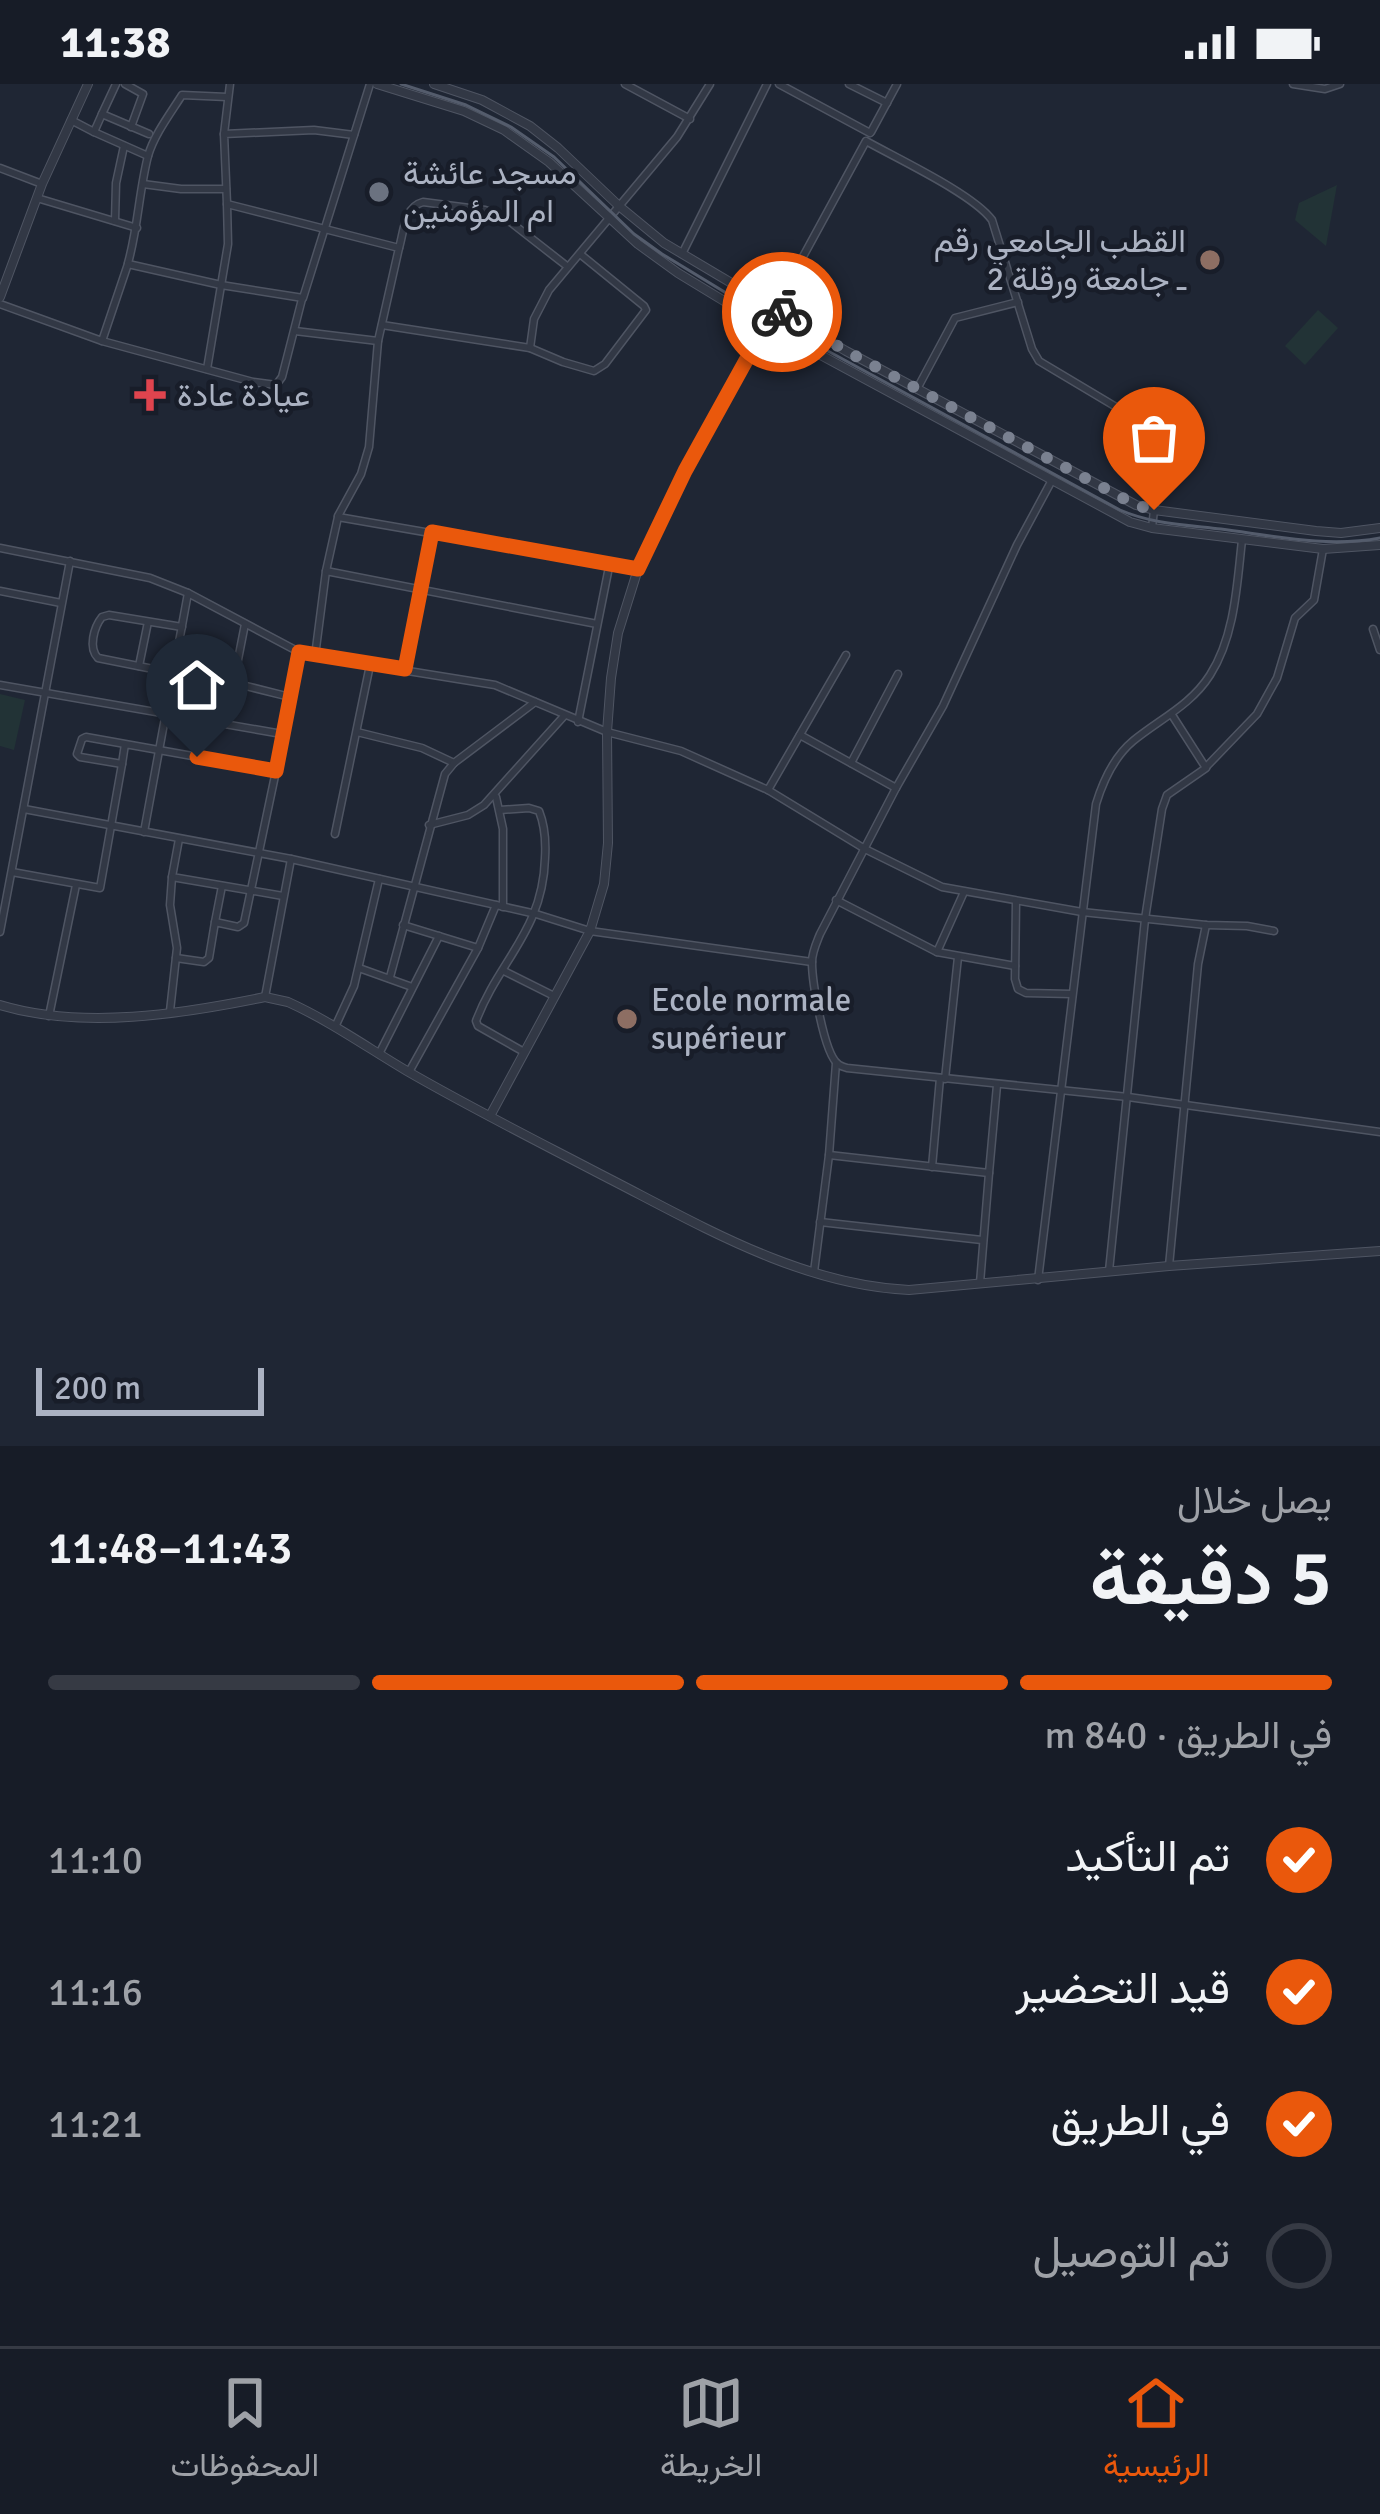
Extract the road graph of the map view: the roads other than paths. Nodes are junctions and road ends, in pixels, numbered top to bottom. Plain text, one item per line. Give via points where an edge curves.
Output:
1 (88, 84) edge
2 (121, 84) edge
3 (187, 84) edge
4 (230, 84) edge
5 (373, 84) edge
6 (434, 84) edge
7 (625, 84) edge
8 (710, 84) edge
9 (767, 84) edge
10 (779, 84) edge
11 (849, 84) edge
12 (897, 84) edge
13 (1292, 84) edge
14 (1340, 84) edge
15 (188, 94) junction
16 (227, 97) junction
17 (886, 103) junction
18 (102, 114) junction
19 (690, 119) junction
20 (71, 120) junction
21 (131, 127) junction
22 (94, 132) junction
23 (148, 134) dead end
24 (224, 134) junction
25 (354, 135) junction
26 (868, 137) junction
27 (124, 146) junction
28 (148, 156) junction
29 (0, 168) edge
30 (42, 184) junction
31 (143, 184) junction
32 (226, 190) junction
33 (37, 198) junction
34 (227, 204) junction
35 (619, 206) junction
36 (609, 220) junction
37 (115, 221) junction
38 (138, 228) junction
39 (326, 229) junction
40 (399, 248) junction
41 (580, 254) junction
42 (682, 254) junction
43 (6, 264) edge
44 (128, 264) junction
45 (568, 268) junction
46 (221, 284) junction
47 (303, 298) junction
48 (0, 300) edge
49 (1018, 302) junction
50 (775, 308) junction
51 (382, 325) junction
52 (765, 326) junction
53 (295, 331) junction
54 (102, 341) junction
55 (378, 341) junction
56 (530, 348) junction
57 (207, 369) junction
58 (917, 388) junction
59 (1052, 480) junction
60 (1154, 510) junction
61 (338, 517) junction
62 (1152, 528) junction
63 (1380, 528) edge
64 (432, 532) junction
65 (1242, 540) junction
66 (1380, 545) edge
67 (1323, 549) junction
68 (1, 551) edge
69 (70, 561) junction
70 (609, 565) junction
71 (638, 569) junction
72 (326, 571) junction
73 (420, 590) junction
74 (0, 591) edge
75 (188, 593) junction
76 (62, 604) junction
77 (148, 622) junction
78 (245, 623) junction
79 (597, 624) junction
80 (182, 627) junction
81 (1372, 629) dead end
82 (178, 650) junction
83 (1380, 650) edge
84 (299, 652) junction
85 (846, 655) dead end
86 (315, 656) junction
87 (236, 661) junction
88 (370, 665) junction
89 (139, 667) junction
90 (405, 669) junction
91 (173, 674) junction
92 (898, 674) dead end
93 (0, 685) edge
94 (44, 693) junction
95 (290, 697) junction
96 (536, 701) junction
97 (165, 714) junction
98 (1172, 715) junction
99 (564, 716) junction
100 (578, 722) junction
101 (357, 732) junction
102 (607, 732) junction
103 (282, 734) junction
104 (800, 735) junction
105 (125, 744) junction
106 (158, 750) junction
107 (454, 763) junction
108 (851, 763) junction
109 (122, 764) junction
110 (1206, 767) junction
111 (276, 771) junction
112 (896, 788) junction
113 (768, 790) junction
114 (496, 796) junction
115 (23, 808) junction
116 (500, 810) junction
117 (429, 825) junction
118 (112, 826) junction
119 (143, 832) junction
120 (335, 834) dead end
121 (179, 838) junction
122 (866, 849) junction
123 (260, 853) junction
124 (291, 859) junction
125 (12, 872) junction
126 (172, 877) junction
127 (380, 879) junction
128 (76, 885) junction
129 (222, 886) junction
130 (412, 887) junction
131 (252, 891) junction
132 (964, 892) junction
133 (283, 896) junction
134 (836, 900) junction
135 (1016, 901) junction
136 (499, 906) junction
137 (1082, 912) junction
138 (536, 914) junction
139 (1145, 919) junction
140 (215, 922) junction
141 (1206, 925) junction
142 (403, 926) junction
143 (590, 931) junction
144 (1274, 931) dead end
145 (0, 932) edge
146 (439, 936) junction
147 (478, 948) junction
148 (937, 952) junction
149 (958, 957) junction
150 (176, 958) junction
151 (812, 962) junction
152 (1015, 966) junction
153 (359, 968) junction
154 (504, 971) junction
155 (390, 977) junction
156 (413, 988) junction
157 (1072, 994) junction
158 (265, 997) junction
159 (556, 997) junction
160 (0, 1005) edge
161 (170, 1011) junction
162 (49, 1016) junction
163 (335, 1027) junction
164 (526, 1053) junction
165 (379, 1054) junction
166 (836, 1063) junction
167 (409, 1072) junction
168 (943, 1079) junction
169 (997, 1085) junction
170 (1061, 1092) junction
171 (1128, 1097) junction
172 (1183, 1105) junction
173 (490, 1116) junction
174 (1380, 1132) edge
175 (830, 1155) junction
176 (932, 1167) junction
177 (988, 1173) junction
178 (820, 1222) junction
179 (982, 1240) junction
180 (1380, 1251) edge
181 (1168, 1266) junction
182 (814, 1273) junction
183 (1109, 1274) junction
184 (1038, 1280) junction
185 (980, 1284) junction

1 - 20 street
2 - 18 street
2 - 21 street via 143,94
3 - 15 street
4 - 16 street
5 - 25 street
5 - 36 street via 504,130
6 - 35 street via 530,126
7 - 19 street
8 - 19 street
9 - 42 street
10 - 26 street
11 - 17 street
12 - 17 street
13 - 14 street
15 - 16 street
15 - 28 street
16 - 24 street
17 - 26 street
18 - 21 street
18 - 22 street
19 - 35 street
20 - 22 street
20 - 30 street
21 - 23 street
22 - 27 street
24 - 25 street
24 - 32 street
25 - 39 street
26 - 49 street via 988,214
26 - 50 street
27 - 28 street
27 - 37 street
28 - 31 street
29 - 30 street
30 - 33 street
31 - 32 street
31 - 38 street
32 - 34 street
33 - 37 street
33 - 43 street
34 - 39 street
34 - 46 street
35 - 36 street
35 - 42 street
36 - 41 street
36 - 52 street
37 - 38 street
38 - 44 street
39 - 40 street
39 - 47 street
40 - 45 street via 410,210 423,202 504,217
40 - 51 street
41 - 45 street
41 - 56 street via 644,305 644,315 594,370
42 - 50 street
43 - 48 street
44 - 46 street
44 - 54 street
45 - 56 street via 537,311
46 - 47 street
46 - 57 street
47 - 53 street
48 - 54 street
49 - 58 street via 955,319
49 - 60 street via 1044,365 1159,432
50 - 52 street
50 - 58 street
51 - 55 street
51 - 56 street
52 - 59 street
52 - 71 street
53 - 55 street
53 - 57 street via 279,385
54 - 57 street
55 - 61 street via 370,446
58 - 60 street
59 - 62 street
59 - 112 street
60 - 62 street
60 - 63 street via 1316,531
61 - 64 street
61 - 72 street
62 - 65 street
64 - 70 street
64 - 73 street
65 - 67 street
65 - 98 street via 1234,608 1216,664
66 - 67 street
67 - 110 street via 1315,600 1295,618 1277,678 1257,714
68 - 69 street
69 - 75 street
69 - 76 street
70 - 71 street
70 - 79 street
71 - 102 street via 614,654
72 - 73 street
72 - 86 street
73 - 79 street
73 - 90 street
74 - 76 street
75 - 78 street
75 - 80 street
76 - 94 street
77 - 80 street
77 - 89 street
77 - 89 street via 106,615 96,626 96,656
78 - 84 street
78 - 87 street
79 - 100 street
80 - 82 street
81 - 83 street
82 - 87 street
82 - 91 street
84 - 86 street
84 - 95 street
85 - 104 street
86 - 88 street
87 - 95 street via 238,684
88 - 90 street
88 - 101 street
89 - 91 street
90 - 96 street
91 - 97 street
92 - 108 street
93 - 94 street
94 - 97 street
94 - 115 street
95 - 103 street
96 - 99 street
96 - 107 street
97 - 103 street
97 - 106 street
98 - 110 street
98 - 137 street via 1131,742 1100,792
99 - 100 street
99 - 114 street
100 - 102 street
101 - 107 street
101 - 120 street
102 - 113 street via 681,751
102 - 143 street via 607,867
103 - 111 street
104 - 108 street
104 - 113 street
105 - 106 street
105 - 109 street
105 - 109 street via 84,737 77,754
106 - 111 street
106 - 119 street
107 - 117 street
108 - 112 street
109 - 118 street
110 - 139 street via 1167,795
111 - 123 street
112 - 122 street
113 - 122 street
114 - 116 street
114 - 117 street
115 - 118 street
115 - 125 street
116 - 136 street
116 - 138 street via 542,815 545,873
117 - 130 street
118 - 119 street
118 - 128 street via 102,885
119 - 121 street
121 - 123 street
121 - 126 street
122 - 132 street
122 - 134 street
123 - 124 street
123 - 131 street
124 - 127 street
124 - 133 street
125 - 128 street
125 - 145 street
126 - 129 street
126 - 150 street
127 - 130 street
127 - 153 street
128 - 162 street
129 - 131 street
129 - 140 street
130 - 136 street
130 - 142 street
131 - 133 street
131 - 140 street via 242,926
132 - 135 street
132 - 148 street
133 - 158 street
134 - 148 street
134 - 151 street
135 - 137 street
135 - 152 street
136 - 138 street
136 - 147 street
137 - 139 street
137 - 157 street
138 - 143 street
138 - 154 street
139 - 141 street
139 - 171 street
140 - 150 street via 207,961
141 - 144 street
141 - 172 street
142 - 146 street
142 - 155 street
143 - 151 street
143 - 159 street
146 - 147 street
146 - 156 street
147 - 167 street
148 - 149 street
149 - 152 street
149 - 168 street
150 - 161 street
151 - 166 street
152 - 157 street via 1026,993
153 - 155 street
153 - 163 street
154 - 159 street
154 - 164 street via 476,1022
155 - 156 street
156 - 165 street
157 - 170 street
158 - 161 street
158 - 163 street
159 - 164 street
160 - 162 street
161 - 162 street
163 - 165 street
164 - 173 street
165 - 167 street
166 - 168 street
166 - 175 street
167 - 173 street
168 - 169 street
168 - 176 street
169 - 170 street
169 - 177 street
170 - 171 street
170 - 184 street
171 - 172 street
171 - 183 street
172 - 174 street
172 - 181 street
173 - 182 street via 699,1226
175 - 176 street
175 - 178 street
176 - 177 street
177 - 179 street
178 - 179 street
178 - 182 street
179 - 185 street
180 - 181 street
181 - 183 street
182 - 185 street via 869,1288
183 - 184 street
184 - 185 street

